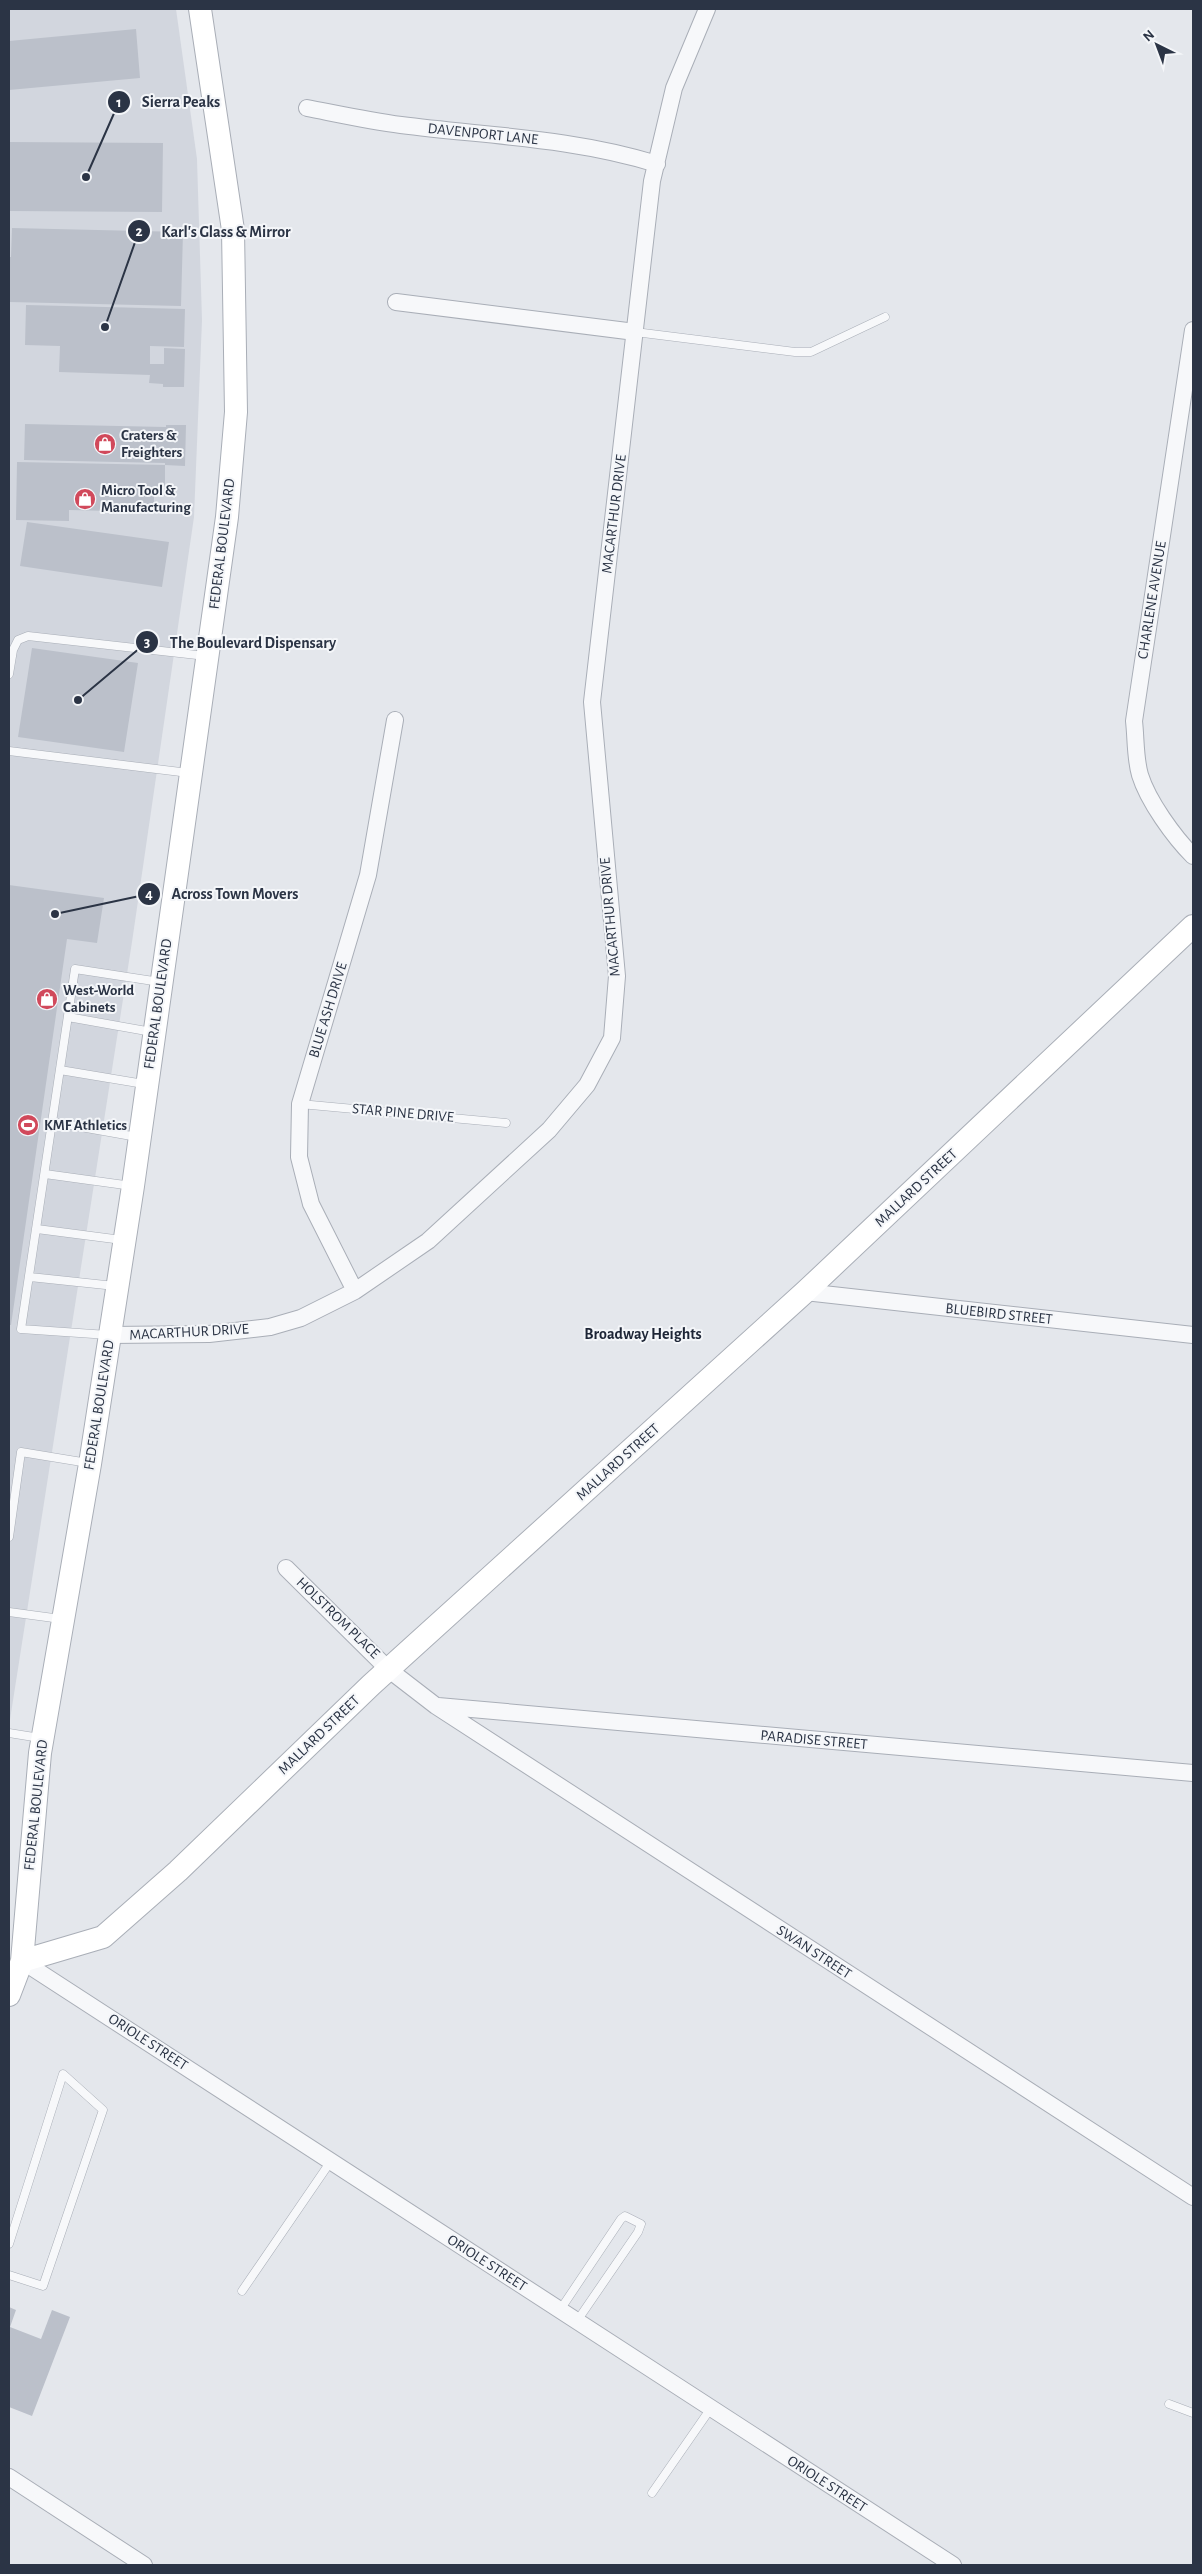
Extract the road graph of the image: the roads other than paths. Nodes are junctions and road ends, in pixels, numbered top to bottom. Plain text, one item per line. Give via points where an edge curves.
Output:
1 (200, 9) edge
2 (702, 10) edge
3 (307, 108) dead end
4 (657, 164) junction
5 (396, 302) dead end
6 (885, 317) dead end
7 (1193, 330) edge
8 (635, 332) junction
9 (207, 656) junction
10 (9, 674) edge
11 (395, 720) dead end
12 (9, 751) edge
13 (191, 773) junction
14 (1193, 856) edge
15 (1193, 926) edge
16 (160, 982) junction
17 (68, 1017) junction
18 (155, 1032) junction
19 (60, 1070) junction
20 (147, 1084) junction
21 (300, 1104) junction
22 (53, 1122) junction
23 (506, 1123) dead end
24 (140, 1138) junction
25 (45, 1174) junction
26 (133, 1186) junction
27 (37, 1229) junction
28 (124, 1240) junction
29 (30, 1277) junction
30 (117, 1286) junction
31 (355, 1292) junction
32 (805, 1292) junction
33 (110, 1335) junction
34 (1193, 1335) edge
35 (90, 1464) junction
36 (9, 1537) edge
37 (286, 1568) dead end
38 (9, 1612) edge
39 (63, 1619) junction
40 (388, 1669) junction
41 (436, 1706) junction
42 (9, 1733) edge
43 (42, 1739) junction
44 (1193, 1773) edge
45 (22, 1961) junction
46 (9, 1995) edge
47 (331, 2161) junction
48 (1193, 2197) edge
49 (9, 2244) edge
50 (9, 2275) edge
51 (242, 2291) dead end
52 (560, 2310) junction
53 (577, 2321) junction
54 (1169, 2404) dead end
55 (710, 2408) junction
56 (1193, 2413) edge
57 (9, 2478) edge
58 (652, 2493) dead end
59 (144, 2565) edge
60 (952, 2565) edge

1 - 9 main road, FEDERAL BOULEVARD via 234,230 236,412 227,517
2 - 4 street, MACARTHUR DRIVE via 674,88
3 - 4 street, DAVENPORT LANE via 400,125 618,152
4 - 8 street, MACARTHUR DRIVE via 652,181
5 - 8 street
6 - 8 lane via 811,352
7 - 14 street, CHARLENE AVENUE via 1134,721 1140,775 1163,818
8 - 31 street, MACARTHUR DRIVE via 592,702 617,976 612,1038 587,1085 549,1130 428,1241
9 - 10 lane via 28,636 18,640 13,650
9 - 13 main road, FEDERAL BOULEVARD
11 - 21 street, BLUE ASH DRIVE via 368,875
12 - 13 lane
13 - 16 main road, FEDERAL BOULEVARD
15 - 32 main road, MALLARD STREET
16 - 17 lane via 75,969
16 - 18 main road, FEDERAL BOULEVARD
17 - 18 lane
17 - 19 lane
18 - 20 main road, FEDERAL BOULEVARD
19 - 20 lane
19 - 22 lane
20 - 24 main road, FEDERAL BOULEVARD
21 - 23 lane, STAR PINE DRIVE
21 - 31 street, BLUE ASH DRIVE via 300,1157 311,1204
22 - 24 lane
22 - 25 lane
24 - 26 main road, FEDERAL BOULEVARD
25 - 26 lane
25 - 27 lane
26 - 28 main road, FEDERAL BOULEVARD
27 - 28 lane
27 - 29 lane
28 - 30 main road, FEDERAL BOULEVARD
29 - 30 lane
29 - 33 lane via 21,1330
30 - 33 main road, FEDERAL BOULEVARD
31 - 33 street, MACARTHUR DRIVE via 301,1318 270,1327 209,1334
32 - 34 street, BLUEBIRD STREET
32 - 40 main road, MALLARD STREET
33 - 35 main road, FEDERAL BOULEVARD
35 - 36 lane via 21,1452
35 - 39 main road, FEDERAL BOULEVARD
37 - 40 street, HOLSTROM PLACE
38 - 39 lane
39 - 43 main road, FEDERAL BOULEVARD
40 - 41 street, HOLSTROM PLACE
40 - 45 main road, MALLARD STREET via 178,1871 103,1937
41 - 44 street, PARADISE STREET
41 - 48 street, SWAN STREET
42 - 43 lane
43 - 45 main road, FEDERAL BOULEVARD
45 - 46 main road, FEDERAL BOULEVARD
45 - 47 street, ORIOLE STREET
47 - 51 lane
47 - 52 street, ORIOLE STREET
49 - 50 lane via 63,2074 103,2110 43,2286
52 - 53 street, ORIOLE STREET
52 - 53 lane via 621,2219 625,2216 639,2222 638,2232
53 - 55 street, ORIOLE STREET
54 - 56 lane
55 - 58 lane
55 - 60 street, ORIOLE STREET
57 - 59 street

